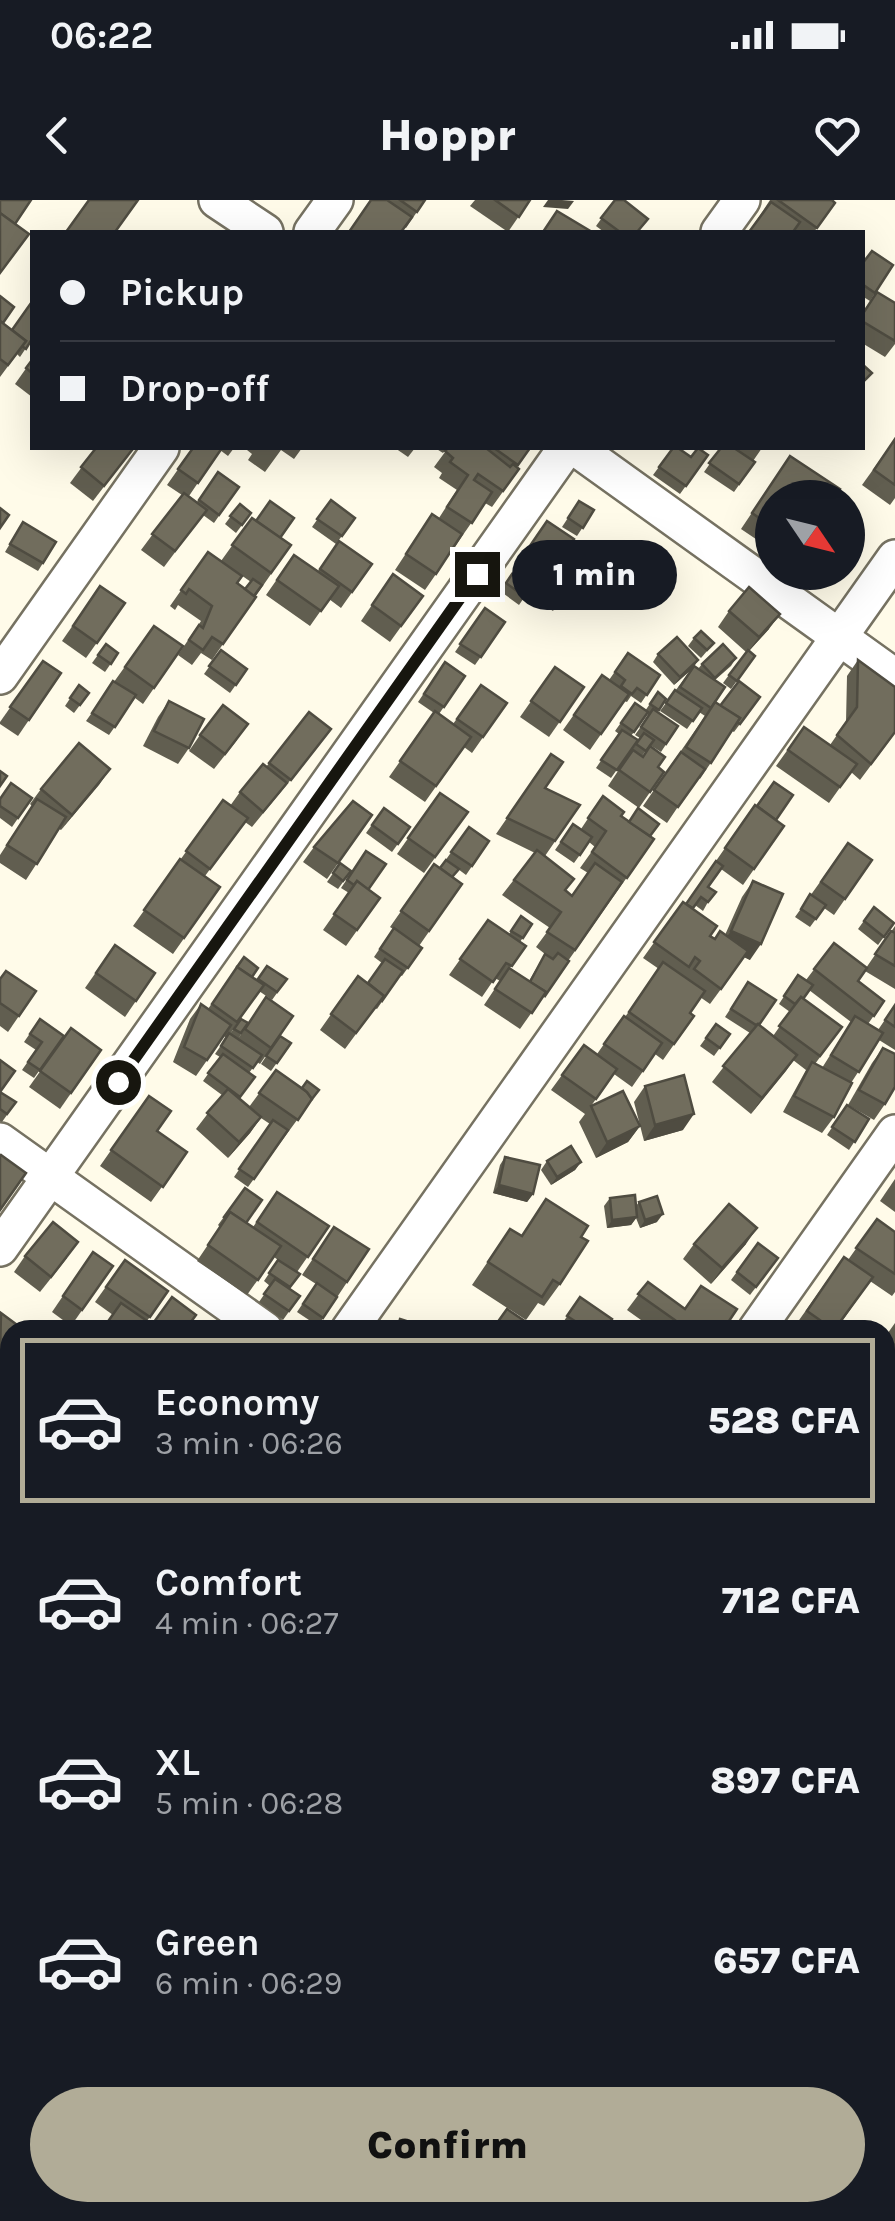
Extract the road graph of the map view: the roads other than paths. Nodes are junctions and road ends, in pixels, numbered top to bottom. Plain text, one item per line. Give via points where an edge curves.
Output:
1 (217, 200) edge
2 (335, 200) edge
3 (742, 200) edge
4 (261, 230) edge
5 (313, 230) edge
6 (720, 230) edge
7 (160, 450) edge
8 (565, 450) edge
9 (579, 450) edge
10 (895, 558) edge
11 (838, 638) junction
12 (0, 676) edge
13 (895, 677) edge
14 (895, 1134) edge
15 (0, 1140) edge
16 (50, 1176) junction
17 (0, 1248) edge
18 (252, 1320) edge
19 (356, 1320) edge
20 (763, 1320) edge

1 - 4 street
2 - 5 street
3 - 6 street
7 - 12 street
8 - 16 street
9 - 11 street
10 - 11 street
11 - 13 street
11 - 19 street
14 - 20 street
15 - 16 street
16 - 17 street
16 - 18 street

